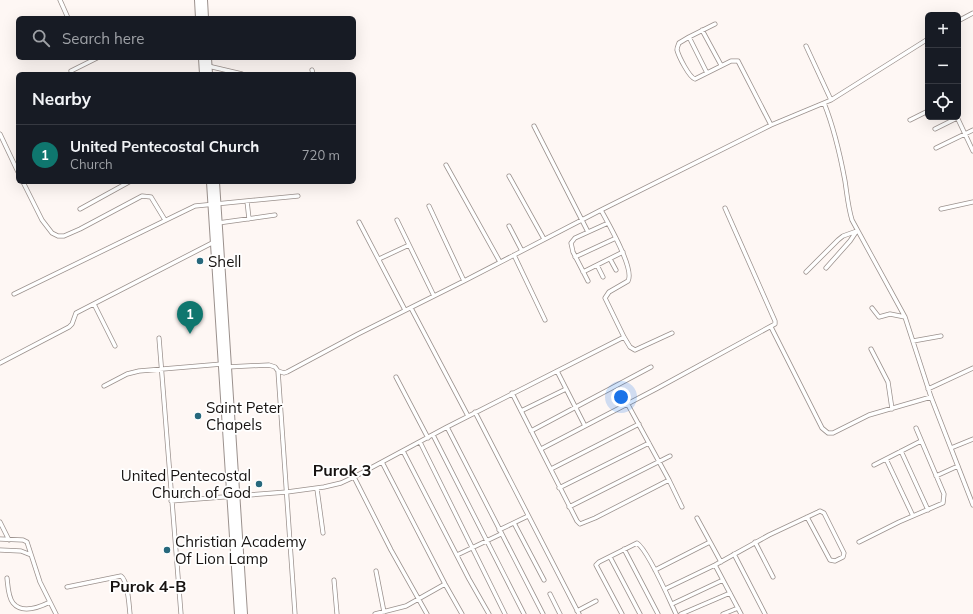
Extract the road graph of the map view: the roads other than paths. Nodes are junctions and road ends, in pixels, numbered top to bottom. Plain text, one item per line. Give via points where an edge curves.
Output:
1 (60, 0) edge
2 (198, 0) edge
3 (204, 0) edge
4 (973, 13) edge
5 (67, 16) edge
6 (199, 16) edge
7 (205, 16) edge
8 (961, 19) edge
9 (715, 24) dead end
10 (702, 30) junction
11 (689, 37) junction
12 (925, 41) edge
13 (806, 46) dead end
14 (87, 60) edge
15 (93, 60) edge
16 (202, 60) edge
17 (208, 60) edge
18 (88, 63) junction
19 (208, 66) junction
20 (721, 66) junction
21 (71, 71) dead end
22 (203, 72) edge
23 (209, 72) edge
24 (234, 72) edge
25 (707, 73) junction
26 (831, 100) junction
27 (824, 103) junction
28 (925, 112) edge
29 (910, 120) dead end
30 (953, 120) edge
31 (958, 120) edge
32 (771, 125) junction
33 (534, 126) dead end
34 (935, 129) dead end
35 (973, 130) edge
36 (0, 134) edge
37 (966, 134) junction
38 (936, 148) dead end
39 (973, 151) edge
40 (446, 166) dead end
41 (16, 168) edge
42 (509, 176) dead end
43 (24, 184) edge
44 (125, 184) edge
45 (210, 184) edge
46 (216, 184) edge
47 (298, 196) dead end
48 (247, 201) junction
49 (973, 202) edge
50 (214, 204) junction
51 (429, 206) dead end
52 (80, 208) dead end
53 (725, 208) dead end
54 (941, 209) dead end
55 (602, 210) junction
56 (275, 214) dead end
57 (249, 219) junction
58 (165, 220) junction
59 (397, 220) dead end
60 (581, 221) junction
61 (359, 222) dead end
62 (218, 223) junction
63 (608, 223) junction
64 (509, 226) dead end
65 (857, 231) junction
66 (588, 232) junction
67 (616, 238) junction
68 (544, 240) junction
69 (217, 242) junction
70 (409, 245) junction
71 (522, 250) junction
72 (623, 252) junction
73 (514, 255) junction
74 (575, 257) junction
75 (610, 258) junction
76 (379, 259) junction
77 (500, 262) junction
78 (597, 265) junction
79 (826, 268) dead end
80 (616, 270) dead end
81 (583, 272) junction
82 (806, 272) dead end
83 (603, 277) dead end
84 (464, 281) junction
85 (588, 281) dead end
86 (14, 294) dead end
87 (434, 296) junction
88 (94, 304) junction
89 (410, 308) junction
90 (872, 308) dead end
91 (405, 310) junction
92 (905, 317) junction
93 (545, 320) dead end
94 (771, 327) junction
95 (672, 333) dead end
96 (941, 336) dead end
97 (624, 337) junction
98 (159, 338) dead end
99 (913, 341) junction
100 (115, 346) dead end
101 (871, 349) dead end
102 (0, 363) edge
103 (224, 366) junction
104 (651, 367) dead end
105 (973, 368) edge
106 (162, 369) junction
107 (278, 371) junction
108 (557, 371) junction
109 (396, 377) dead end
110 (104, 386) dead end
111 (566, 389) junction
112 (928, 389) junction
113 (512, 393) junction
114 (931, 397) junction
115 (627, 403) junction
116 (575, 408) junction
117 (892, 409) junction
118 (521, 411) junction
119 (476, 412) junction
120 (468, 416) junction
121 (639, 424) junction
122 (585, 426) junction
123 (447, 427) junction
124 (916, 428) dead end
125 (531, 431) junction
126 (433, 435) junction
127 (428, 438) junction
128 (973, 439) edge
129 (921, 441) junction
130 (420, 442) junction
131 (649, 443) junction
132 (950, 448) junction
133 (541, 449) junction
134 (403, 451) junction
135 (901, 451) junction
136 (670, 456) dead end
137 (886, 459) junction
138 (382, 462) junction
139 (659, 462) junction
140 (874, 465) dead end
141 (958, 466) junction
142 (550, 468) junction
143 (936, 476) junction
144 (354, 477) junction
145 (669, 480) junction
146 (559, 488) junction
147 (316, 489) junction
148 (287, 492) junction
149 (234, 497) junction
150 (171, 501) junction
151 (973, 505) edge
152 (569, 507) junction
153 (682, 507) dead end
154 (928, 510) junction
155 (528, 516) junction
156 (912, 516) junction
157 (807, 517) junction
158 (697, 518) dead end
159 (0, 522) edge
160 (514, 523) junction
161 (500, 532) junction
162 (323, 533) dead end
163 (0, 539) edge
164 (9, 540) junction
165 (487, 541) junction
166 (710, 542) junction
167 (755, 542) junction
168 (859, 542) dead end
169 (472, 548) junction
170 (624, 549) junction
171 (0, 550) edge
172 (734, 554) junction
173 (31, 555) junction
174 (457, 555) junction
175 (610, 556) junction
176 (721, 562) junction
177 (238, 565) junction
178 (715, 565) junction
179 (655, 570) junction
180 (376, 571) dead end
181 (773, 577) dead end
182 (7, 578) dead end
183 (334, 580) dead end
184 (544, 580) dead end
185 (723, 580) junction
186 (445, 584) junction
187 (67, 587) dead end
188 (665, 589) junction
189 (550, 594) dead end
190 (730, 594) junction
191 (419, 599) junction
192 (596, 601) dead end
193 (50, 602) junction
194 (672, 604) junction
195 (738, 608) junction
196 (384, 612) junction
197 (578, 612) edge
198 (56, 614) edge
199 (130, 614) edge
200 (181, 614) edge
201 (238, 614) edge
202 (244, 614) edge
203 (295, 614) edge
204 (337, 614) edge
205 (375, 614) edge
206 (427, 614) edge
207 (462, 614) edge
208 (489, 614) edge
209 (506, 614) edge
210 (524, 614) edge
211 (543, 614) edge
212 (560, 614) edge
213 (622, 614) edge
214 (640, 614) edge
215 (658, 614) edge
216 (676, 614) edge
217 (681, 614) edge
218 (723, 614) edge
219 (741, 614) edge
220 (766, 614) edge

1 - 5 street
2 - 6 highway
3 - 7 highway
4 - 8 street
9 - 10 street
10 - 11 street
10 - 20 street
11 - 25 street
11 - 25 street via 677,46 689,74 695,79
12 - 26 street
13 - 26 street
14 - 18 street
15 - 18 street
16 - 22 highway
17 - 19 highway
18 - 21 street
19 - 23 highway
19 - 24 street
20 - 25 street
20 - 32 street via 738,61
26 - 27 street
27 - 32 street
27 - 65 street via 842,167 848,208
28 - 29 street
30 - 34 street
31 - 37 street
32 - 55 street
33 - 60 street
35 - 37 street
36 - 41 street
37 - 38 street
37 - 39 street
40 - 77 street
42 - 68 street
43 - 58 street via 42,220 52,233 58,236 80,229 146,195 151,197
44 - 52 street
45 - 50 highway
46 - 50 highway
47 - 48 street
48 - 50 street
48 - 57 street
49 - 54 street
50 - 58 street via 195,206
50 - 62 highway
50 - 69 highway
51 - 84 street
53 - 94 street via 775,321
55 - 60 street
55 - 63 street
56 - 57 street
57 - 62 street
58 - 86 street
59 - 70 street
60 - 66 street
60 - 68 street
61 - 76 street
62 - 69 highway
63 - 66 street
63 - 67 street
64 - 71 street
65 - 79 street
65 - 82 street via 838,240
65 - 92 street
66 - 74 street via 575,238 571,243
67 - 72 street
67 - 74 street
68 - 71 street
69 - 88 street
69 - 103 highway
70 - 76 street
70 - 87 street
71 - 73 street
72 - 75 street
72 - 97 street via 630,278 608,292 605,298
73 - 77 street
73 - 93 street
74 - 81 street
75 - 78 street
75 - 80 street
76 - 91 street
77 - 84 street
78 - 81 street
78 - 83 street
81 - 85 street
84 - 87 street
87 - 89 street
88 - 100 street
88 - 102 street via 76,313 69,327
89 - 91 street
89 - 120 street
90 - 92 street via 879,317 890,314
91 - 107 street via 287,372
92 - 99 street
94 - 115 street
94 - 117 street via 825,432 833,433 869,415
95 - 97 street via 635,350 630,348
96 - 99 street
97 - 108 street
98 - 106 street
99 - 112 street
101 - 117 street via 888,382
103 - 106 street
103 - 107 street via 269,365
103 - 149 highway
104 - 116 street
105 - 112 street
106 - 110 street via 133,372
106 - 150 street
107 - 148 street
108 - 111 street
108 - 113 street
109 - 127 street
111 - 116 street
111 - 118 street
112 - 114 street
113 - 118 street
113 - 119 street
114 - 117 street
114 - 132 street
115 - 121 street
115 - 122 street
116 - 122 street
116 - 125 street
118 - 125 street
119 - 120 street
119 - 155 street
120 - 123 street
121 - 131 street
121 - 142 street
122 - 133 street
123 - 126 street
123 - 161 street
124 - 129 street
125 - 133 street
126 - 127 street
126 - 165 street
127 - 130 street
128 - 132 street
129 - 135 street
129 - 143 street
130 - 134 street
130 - 169 street
131 - 139 street
131 - 146 street
132 - 141 street
133 - 142 street
134 - 138 street
134 - 174 street
135 - 137 street
135 - 154 street
136 - 139 street
137 - 140 street
137 - 156 street
138 - 144 street
138 - 186 street
139 - 145 street
139 - 152 street
141 - 143 street
141 - 151 street
142 - 146 street
143 - 154 street via 944,500 939,506
144 - 147 street
144 - 191 street
145 - 152 street via 583,523 578,522
145 - 153 street
146 - 152 street
147 - 148 street
147 - 162 street
148 - 149 street
148 - 203 street
149 - 150 street
149 - 177 highway
150 - 200 street
154 - 156 street
155 - 160 street
155 - 197 street
156 - 168 street
157 - 157 street via 820,511 824,513 844,553 843,557 836,561 830,560
157 - 167 street
158 - 166 street
159 - 164 street
160 - 161 street
160 - 184 street
161 - 165 street
161 - 211 street
163 - 164 street
164 - 173 street via 25,541
165 - 169 street
165 - 210 street
166 - 176 street
166 - 179 street
167 - 172 street
167 - 181 street
169 - 174 street
169 - 209 street
170 - 175 street
170 - 179 street via 639,544
170 - 215 street
171 - 173 street
172 - 176 street
172 - 220 street
173 - 193 street
174 - 208 street
175 - 213 street via 599,562 597,567
175 - 214 street
176 - 178 street
177 - 201 highway
177 - 202 highway
178 - 185 street
178 - 188 street
179 - 188 street
180 - 196 street
182 - 193 street via 11,598 17,607 29,609
183 - 204 street
185 - 190 street
185 - 194 street
186 - 191 street
186 - 207 street
187 - 199 street via 121,576 126,582
188 - 194 street
189 - 212 street
190 - 195 street
190 - 217 street
191 - 196 street via 406,606
191 - 206 street
192 - 197 street
193 - 198 street
194 - 216 street
195 - 218 street
195 - 219 street
196 - 205 street

